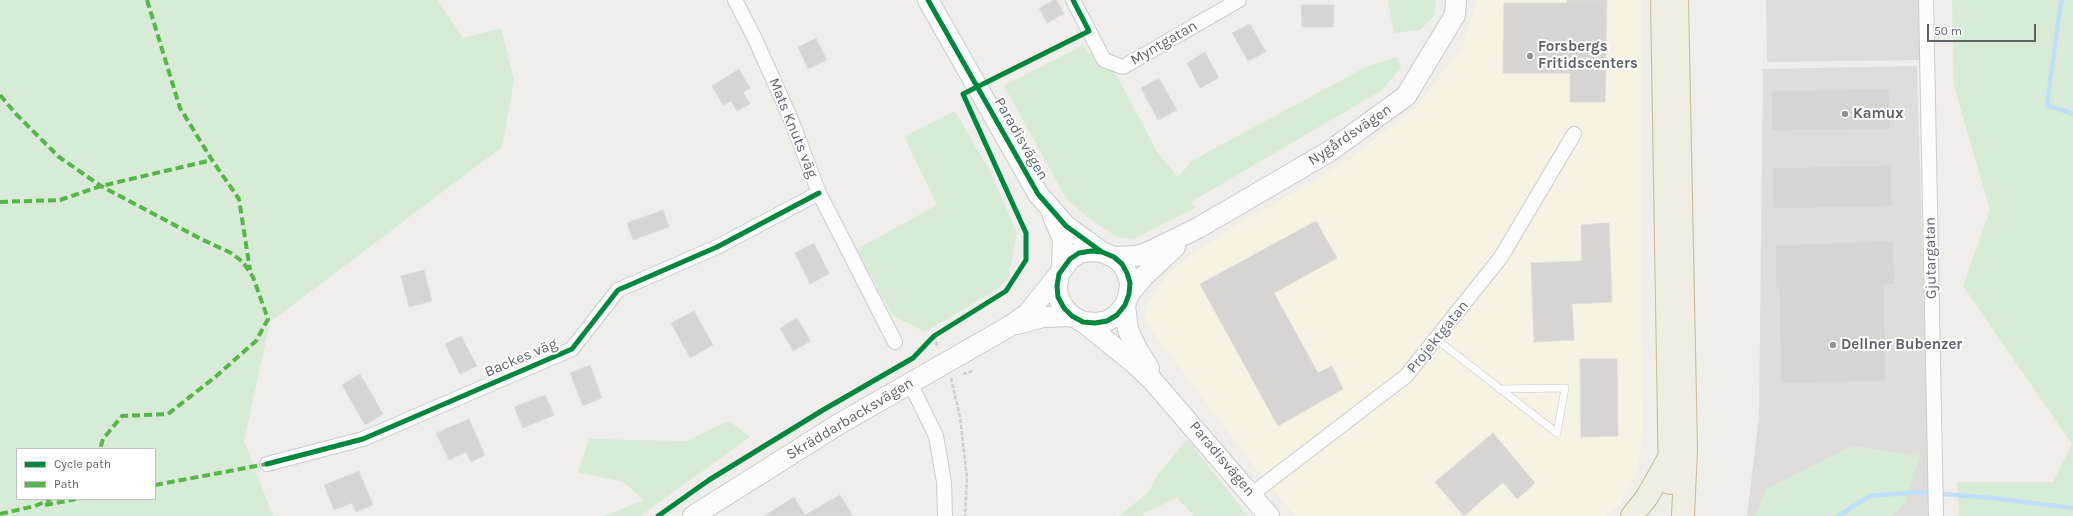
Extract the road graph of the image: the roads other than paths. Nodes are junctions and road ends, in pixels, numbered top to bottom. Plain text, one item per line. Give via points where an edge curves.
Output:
1 (735, 0) edge
2 (928, 0) edge
3 (1073, 0) edge
4 (1239, 0) edge
5 (1456, 0) edge
6 (1662, 0) edge
7 (1677, 0) edge
8 (1926, 0) edge
9 (1574, 134) dead end
10 (819, 193) junction
11 (1049, 209) junction
12 (1198, 228) junction
13 (1108, 254) junction
14 (1061, 271) junction
15 (1127, 300) junction
16 (1077, 319) junction
17 (1010, 326) junction
18 (1436, 339) junction
19 (895, 342) dead end
20 (910, 383) junction
21 (1499, 389) junction
22 (1174, 403) junction
23 (1670, 455) junction
24 (267, 464) dead end
25 (1252, 494) junction
26 (693, 516) edge
27 (945, 516) edge
28 (1269, 516) edge
29 (1632, 516) edge
30 (1670, 516) edge
31 (1683, 516) edge
32 (1936, 516) edge

1 - 10 street, Mats Knuts väg via 790,117
2 - 11 street, Paradisvägen
3 - 4 street, Myntgatan via 1104,60 1123,67
5 - 12 street, Nygårdsvägen via 1455,15 1406,96 1330,151
6 - 23 highway
7 - 31 highway via 1686,449
8 - 32 street, Gjutargatan
9 - 18 street, Projektgatan via 1501,256
10 - 19 street, Mats Knuts väg
10 - 24 street, Backes väg via 717,247 618,290 572,349 363,439
11 - 13 street, Paradisvägen via 1066,226
11 - 14 street, Paradisvägen via 1062,240
12 - 13 street, Nygårdsvägen via 1136,256
12 - 15 street, Nygårdsvägen via 1159,260
13 - 14 street via 1091,251 1080,253
13 - 15 street via 1122,264 1127,273 1130,283
14 - 16 street via 1057,286 1058,297 1064,308
14 - 17 street, Skräddarbacksvägen via 1028,313
15 - 16 street via 1117,315 1107,321 1095,324
15 - 22 street, Paradisvägen via 1128,330 1137,349
16 - 17 street, Skräddarbacksvägen via 1043,317
16 - 22 street, Paradisvägen via 1135,364
17 - 20 street, Skräddarbacksvägen
18 - 21 lane
18 - 25 street, Projektgatan via 1406,376
20 - 26 street, Skräddarbacksvägen via 839,424
20 - 27 street via 936,436 944,482
21 - 21 lane via 1511,398 1557,433 1565,388
22 - 25 street, Paradisvägen
23 - 29 highway via 1655,484
23 - 30 highway
25 - 28 street, Paradisvägen

